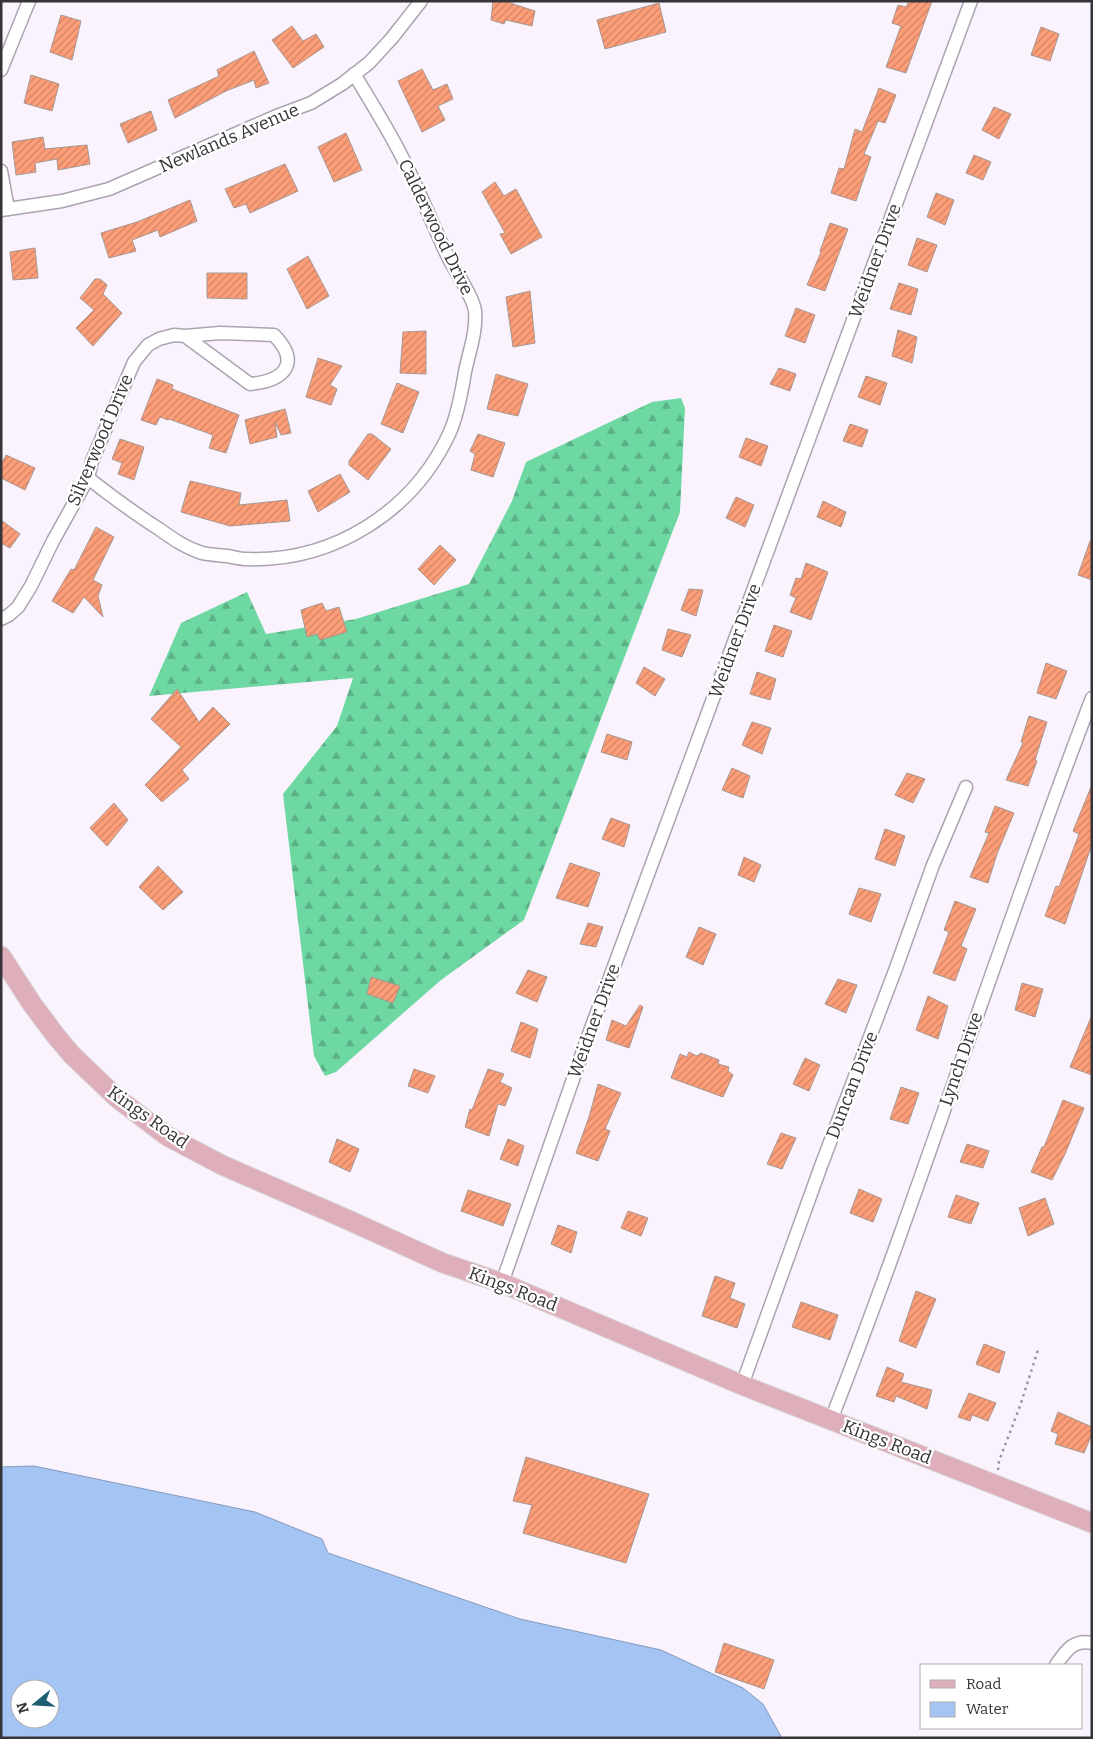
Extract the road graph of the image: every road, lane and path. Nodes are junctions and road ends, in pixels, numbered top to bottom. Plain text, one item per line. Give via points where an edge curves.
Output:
1 (29, 1) edge
2 (421, 1) edge
3 (971, 1) edge
4 (1, 70) edge
5 (354, 74) junction
6 (1, 171) edge
7 (4, 209) edge
8 (185, 336) junction
9 (88, 478) junction
10 (1, 619) edge
11 (1092, 698) edge
12 (966, 787) dead end
13 (1, 956) edge
14 (502, 1283) junction
15 (1038, 1350) dead end
16 (742, 1384) junction
17 (831, 1420) junction
18 (996, 1484) junction
19 (1092, 1523) edge
20 (1092, 1643) edge
21 (1057, 1664) edge

1 - 4 street
2 - 5 street, Newlands Avenue via 392,38
3 - 14 street, Weidner Drive via 586,1042
5 - 7 street, Newlands Avenue via 311,103 109,189 62,201
5 - 9 street, Calderwood Drive via 401,154 474,310 473,334 451,430 428,470 400,502 365,529 316,551 266,559 206,554 191,549 128,509
6 - 7 street
8 - 8 street, Silverwood Drive via 220,333 274,335 284,345 288,364 275,379 250,384
8 - 9 street, Silverwood Drive via 159,339 138,356 92,461
9 - 10 street, Silverwood Drive via 18,607
11 - 17 street, Lynch Drive via 1016,901 915,1196
12 - 16 street, Duncan Drive via 933,865
13 - 14 main road, Kings Road via 32,1004 72,1055 116,1098 167,1136 222,1165 443,1263
14 - 16 main road, Kings Road
15 - 18 path via 999,1461
16 - 17 main road, Kings Road
17 - 18 main road, Kings Road
18 - 19 main road, Kings Road
20 - 21 street via 1073,1644

